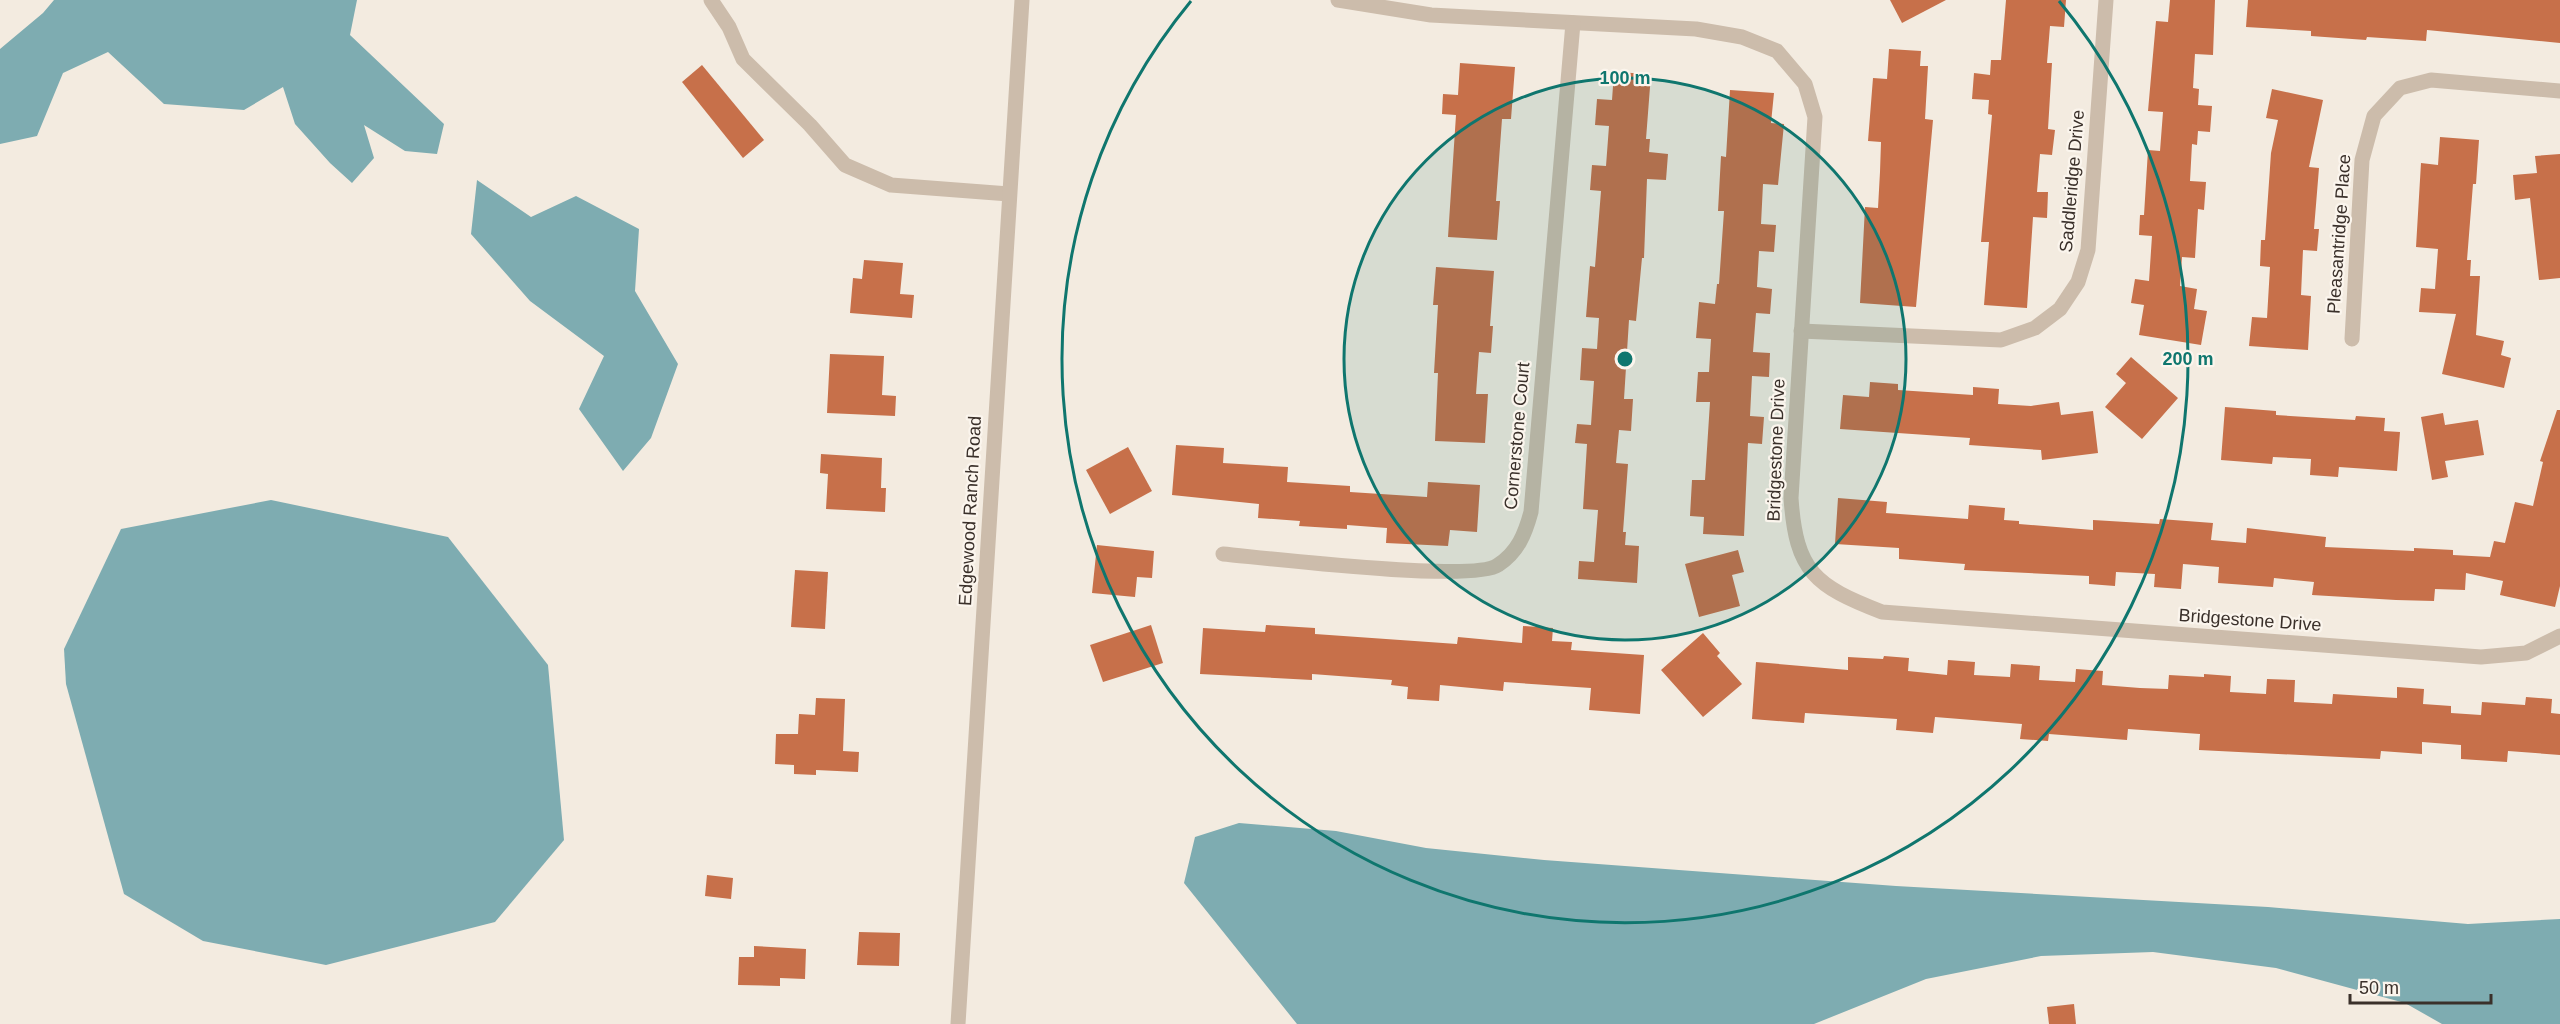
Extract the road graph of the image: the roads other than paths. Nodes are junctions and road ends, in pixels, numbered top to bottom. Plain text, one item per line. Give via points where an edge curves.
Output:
1 (711, 0) edge
2 (1022, 0) edge
3 (1338, 0) edge
4 (2106, 0) edge
5 (1573, 22) junction
6 (2560, 91) edge
7 (1009, 194) junction
8 (1801, 331) junction
9 (2352, 339) dead end
10 (1223, 554) dead end
11 (2560, 636) edge
12 (958, 1024) edge

1 - 7 street via 743,59 845,165 891,185
2 - 7 street, Edgewood Ranch Road
3 - 5 street, Bridgestone Drive via 1431,15
4 - 8 street, Saddleridge Drive via 2088,250 2078,282 2060,309 2035,328 2001,340
5 - 8 street, Bridgestone Drive via 1695,29 1742,37 1777,51 1805,84 1815,117
5 - 10 street, Cornerstone Court via 1531,512 1522,542 1497,567 1456,573
6 - 9 street, Pleasantridge Place via 2431,80 2400,88 2374,116 2362,160
7 - 12 street, Edgewood Ranch Road
8 - 11 street, Bridgestone Drive via 1791,498 1793,533 1807,569 1845,598 1882,612 2481,657 2526,653

